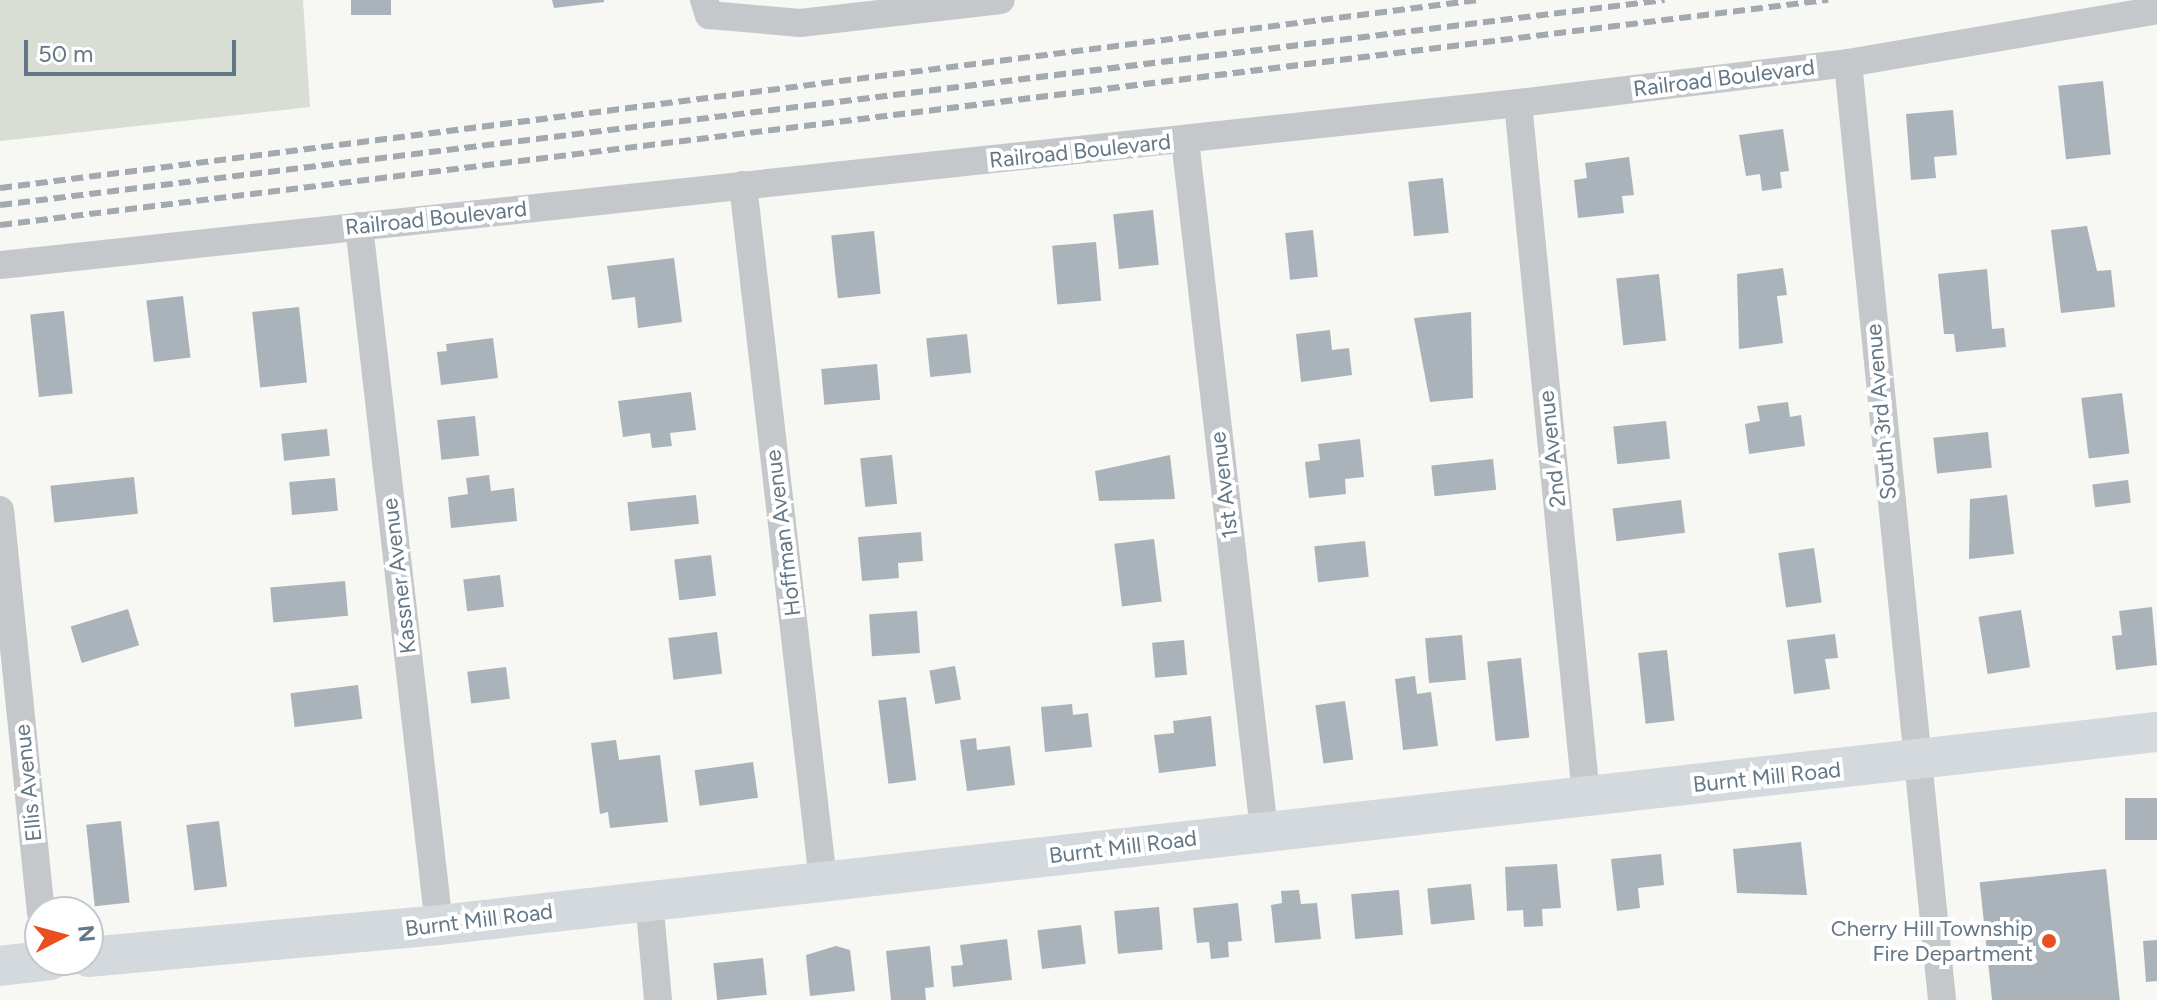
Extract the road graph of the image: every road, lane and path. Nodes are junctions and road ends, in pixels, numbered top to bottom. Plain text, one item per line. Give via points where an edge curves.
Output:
1 (1001, 0) edge
2 (707, 8) edge
3 (2156, 10) edge
4 (2157, 18) edge
5 (1848, 63) junction
6 (1518, 103) junction
7 (1185, 140) junction
8 (743, 185) junction
9 (359, 226) junction
10 (0, 265) edge
11 (0, 510) edge
12 (2157, 732) edge
13 (1914, 762) junction
14 (1586, 795) junction
15 (1264, 830) junction
16 (823, 881) junction
17 (39, 896) edge
18 (649, 899) junction
19 (439, 925) junction
20 (104, 956) edge
21 (24, 963) edge
22 (0, 966) edge
23 (658, 1000) edge
24 (1942, 1000) edge

1 - 2 street via 800,23
3 - 4 street
3 - 5 street, Railroad Boulevard
5 - 6 street, Railroad Boulevard
5 - 13 street, South 3rd Avenue
6 - 7 street, Railroad Boulevard
6 - 14 street, 2nd Avenue
7 - 8 street, Railroad Boulevard
7 - 15 street, 1st Avenue
8 - 9 street, Railroad Boulevard
8 - 16 street, Hoffman Avenue
9 - 10 street, Railroad Boulevard
9 - 19 street, Kassner Avenue
11 - 17 street, Ellis Avenue
12 - 13 main road, Burnt Mill Road
13 - 14 main road, Burnt Mill Road
13 - 24 street, South 3rd Avenue
14 - 15 main road, Burnt Mill Road
15 - 16 main road, Burnt Mill Road
16 - 18 main road, Burnt Mill Road
18 - 19 main road, Burnt Mill Road
18 - 23 street
19 - 20 main road, Burnt Mill Road
21 - 22 main road

